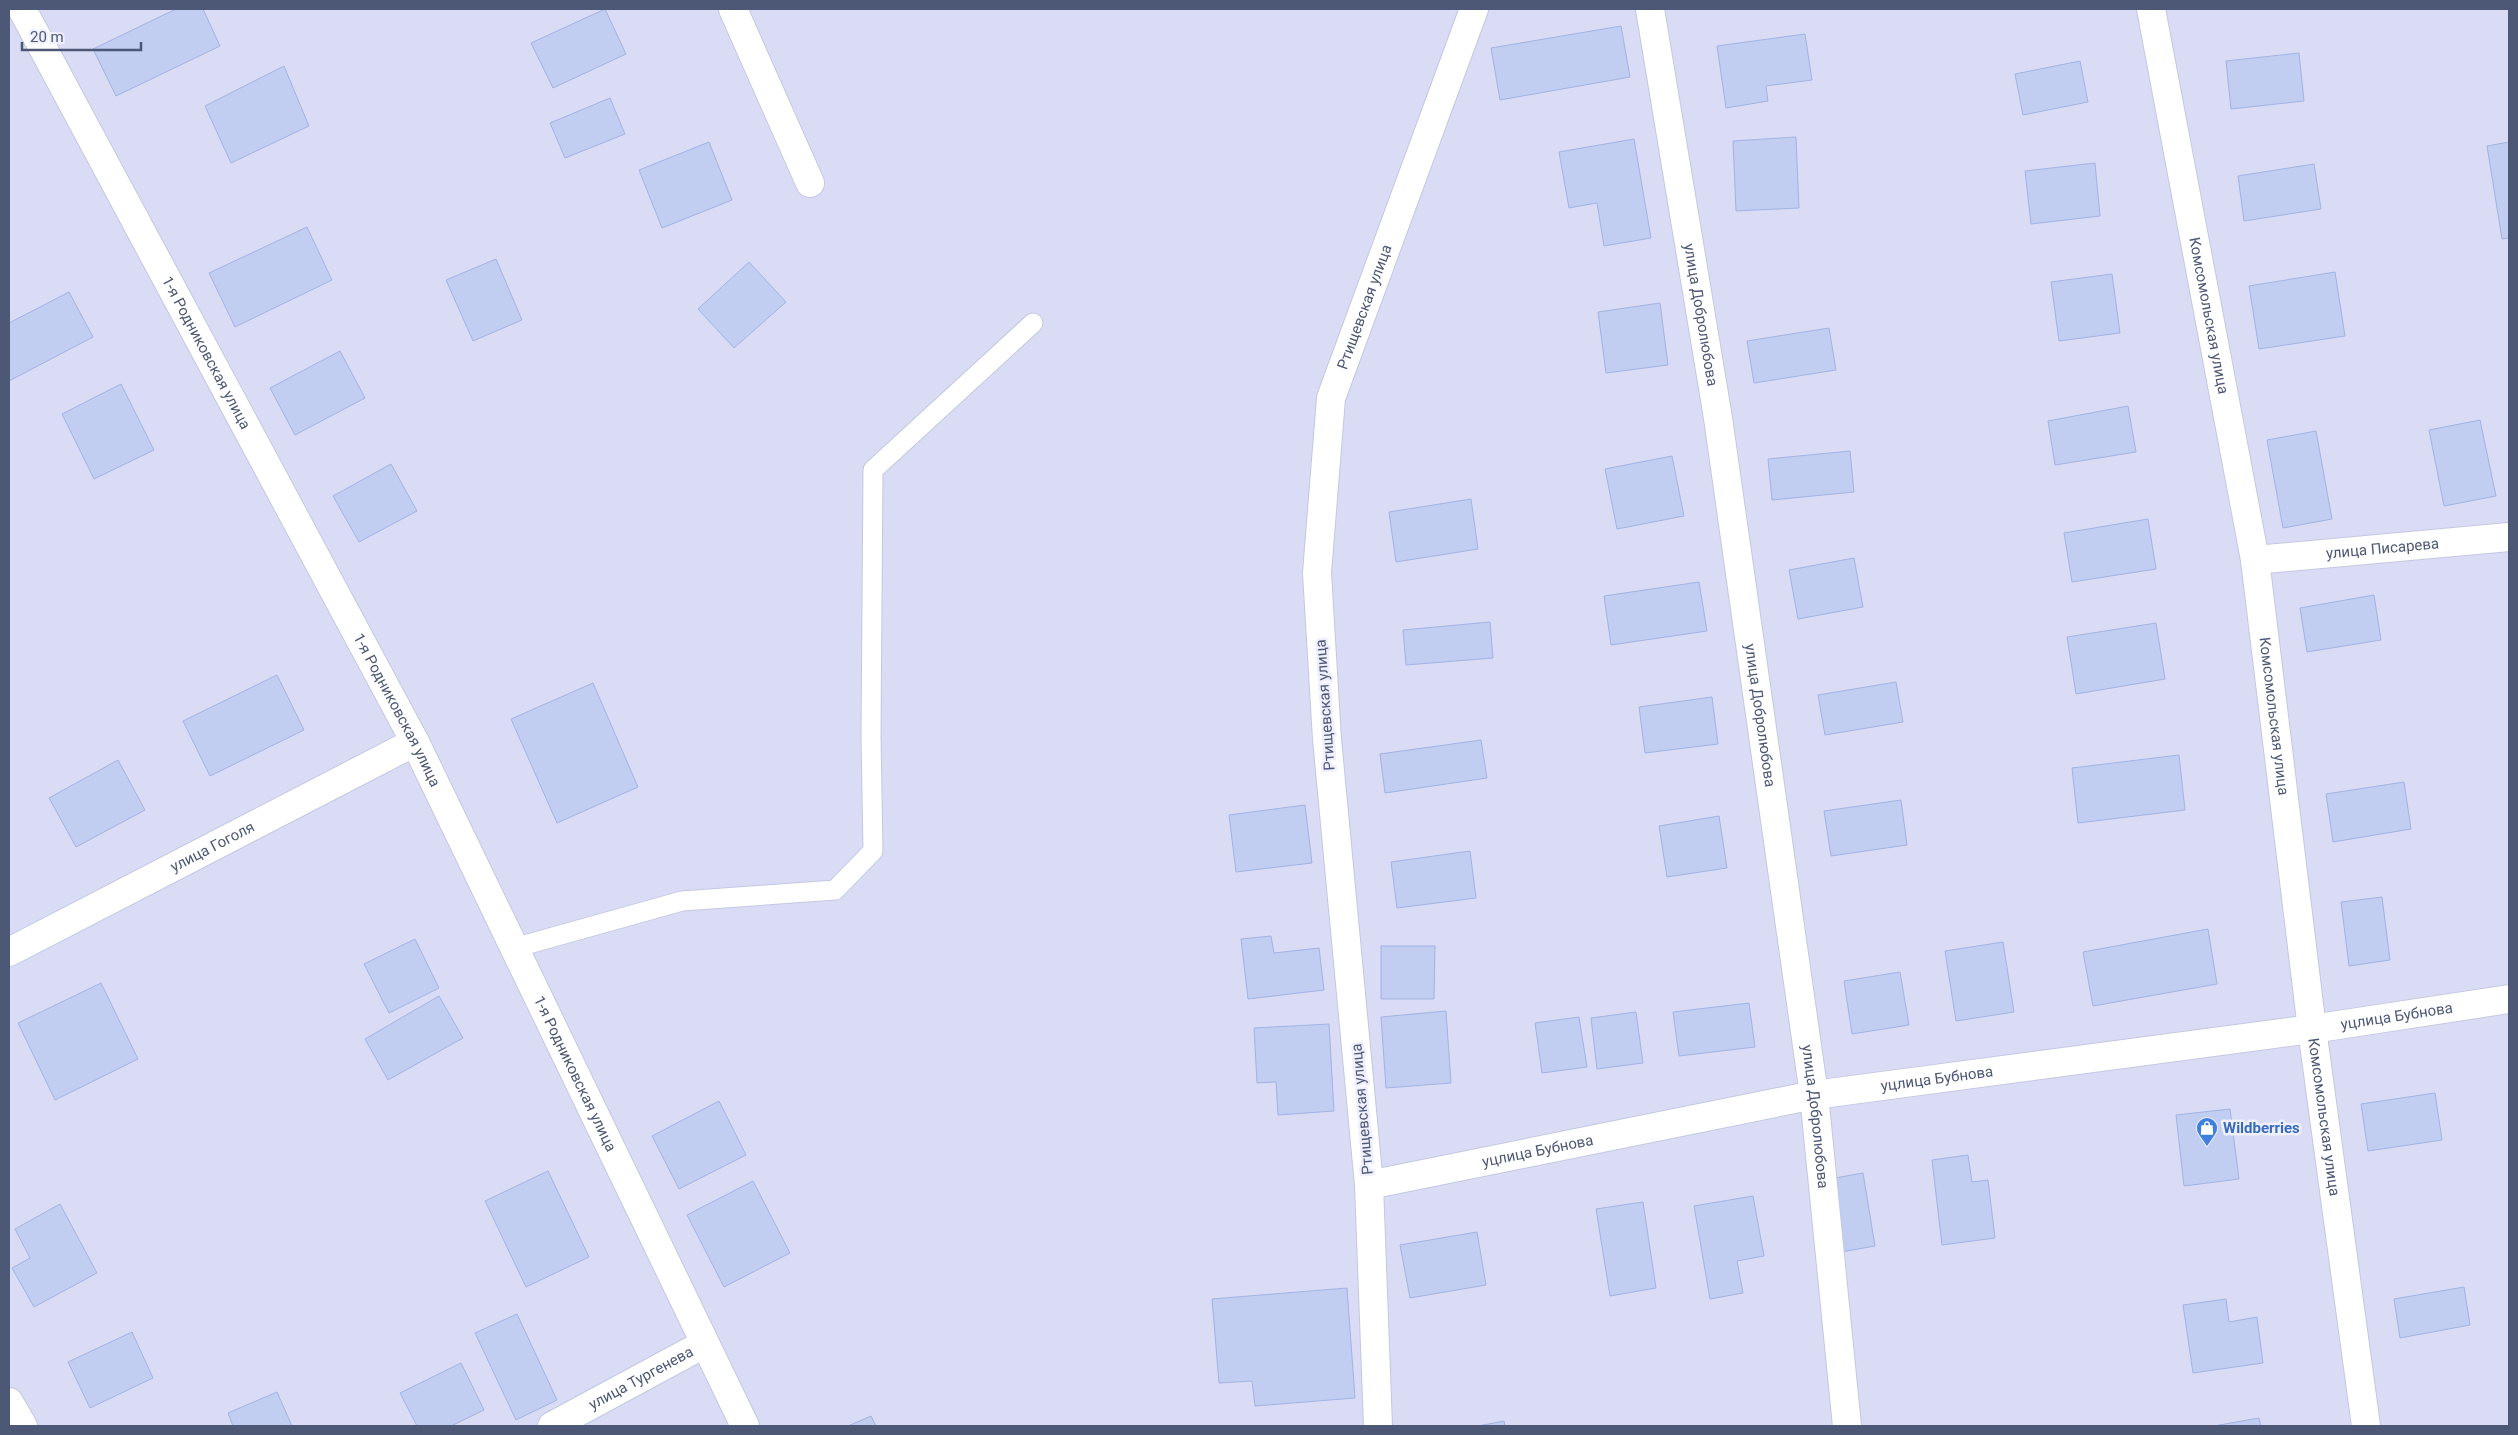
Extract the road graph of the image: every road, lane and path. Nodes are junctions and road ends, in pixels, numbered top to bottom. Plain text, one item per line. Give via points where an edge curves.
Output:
1 (22, 9) edge
2 (733, 9) edge
3 (1474, 9) edge
4 (1650, 9) edge
5 (2151, 9) edge
6 (810, 183) dead end
7 (1033, 323) dead end
8 (2509, 537) edge
9 (2255, 560) junction
10 (415, 742) junction
11 (514, 948) junction
12 (9, 952) edge
13 (2509, 999) edge
14 (2312, 1029) junction
15 (1814, 1095) junction
16 (1369, 1185) junction
17 (704, 1344) junction
18 (9, 1402) edge
19 (23, 1426) edge
20 (552, 1426) edge
21 (745, 1426) edge
22 (1378, 1426) edge
23 (1847, 1426) edge
24 (2366, 1426) edge

1 - 10 street, 1-я Родниковская улица
2 - 6 street
3 - 16 street, Ртищевская улица via 1331,398 1317,573 1327,739
4 - 15 street, улица Добролюбова via 1718,418
5 - 9 street, Комсомольская улица
7 - 11 lane via 873,470 873,852 835,890 682,901
8 - 9 street, улица Писарева
9 - 14 street, Комсомольская улица
10 - 11 street, 1-я Родниковская улица
10 - 12 street, улица Гоголя
11 - 17 street, 1-я Родниковская улица
13 - 14 street, уцлица Бубнова
14 - 15 street, уцлица Бубнова
14 - 24 street, Комсомольская улица
15 - 16 street, уцлица Бубнова
15 - 23 street, улица Добролюбова
16 - 22 street, Ртищевская улица
17 - 20 street, улица Тургенева
17 - 21 street, 1-я Родниковская улица
18 - 19 street

